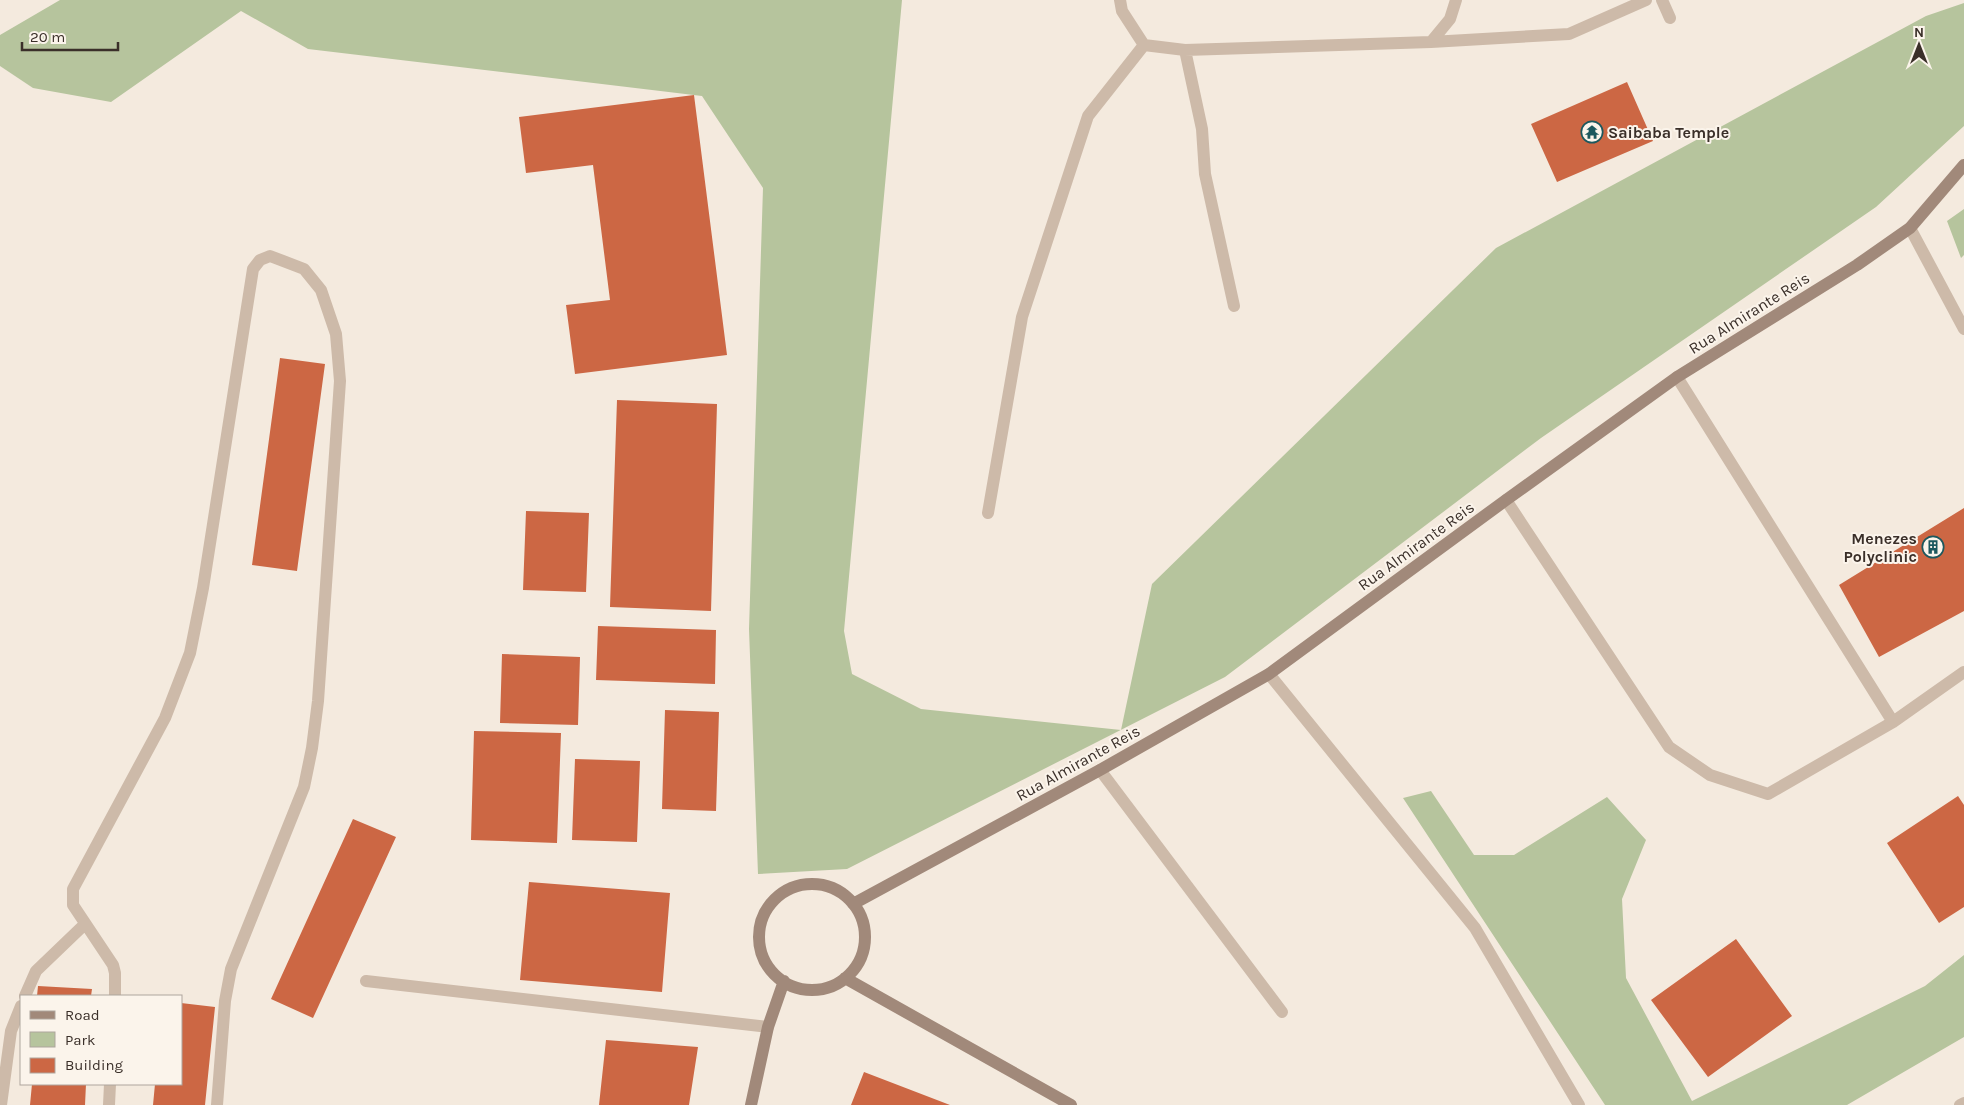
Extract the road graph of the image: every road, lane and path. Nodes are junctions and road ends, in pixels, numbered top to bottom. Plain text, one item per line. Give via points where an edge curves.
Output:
1 (1120, 0) edge
2 (1456, 0) edge
3 (1646, 0) edge
4 (1662, 0) edge
5 (1670, 18) dead end
6 (1431, 42) junction
7 (1144, 44) junction
8 (1185, 50) junction
9 (1964, 165) edge
10 (1910, 228) junction
11 (1234, 306) dead end
12 (1964, 330) edge
13 (1677, 377) junction
14 (1506, 500) junction
15 (988, 513) dead end
16 (1964, 672) edge
17 (1269, 674) junction
18 (1893, 722) junction
19 (1100, 770) junction
20 (853, 904) junction
21 (85, 924) junction
22 (845, 978) junction
23 (366, 981) dead end
24 (784, 981) junction
25 (26, 995) edge
26 (115, 995) edge
27 (20, 1008) edge
28 (1282, 1012) dead end
29 (768, 1027) junction
30 (110, 1085) edge
31 (1964, 1103) edge
32 (1, 1105) edge
33 (109, 1105) edge
34 (217, 1105) edge
35 (751, 1105) edge
36 (1071, 1105) edge
37 (1579, 1105) edge
38 (1960, 1105) edge

1 - 7 street via 1122,12
2 - 6 street via 1450,20
3 - 6 street via 1570,34
4 - 5 street
6 - 8 street
7 - 8 street
7 - 15 street via 1088,116 1082,134 1022,317
8 - 11 street via 1202,129 1205,174
9 - 10 main road, Rua Almirante Reis
10 - 12 street
10 - 13 main road, Rua Almirante Reis via 1857,265
13 - 14 main road, Rua Almirante Reis
13 - 18 street
14 - 17 main road, Rua Almirante Reis
14 - 18 street via 1669,747 1710,776 1768,794
16 - 18 street
17 - 19 main road, Rua Almirante Reis
17 - 37 street via 1475,928
19 - 20 main road, Rua Almirante Reis
19 - 28 street
20 - 22 main road via 861,918 863,950
20 - 24 main road via 840,892 808,884 791,886 767,908 760,923 762,956
21 - 25 street via 36,971
21 - 26 street via 113,965
21 - 34 street via 73,905 73,889 165,718 190,653 253,269 260,260 270,256 304,269 321,290 336,334 340,381 312,748 304,787 230,969
22 - 24 main road via 815,990 798,988
22 - 36 main road
23 - 29 street
24 - 29 main road
27 - 32 street via 11,1031
29 - 35 main road
30 - 33 street
31 - 38 street

